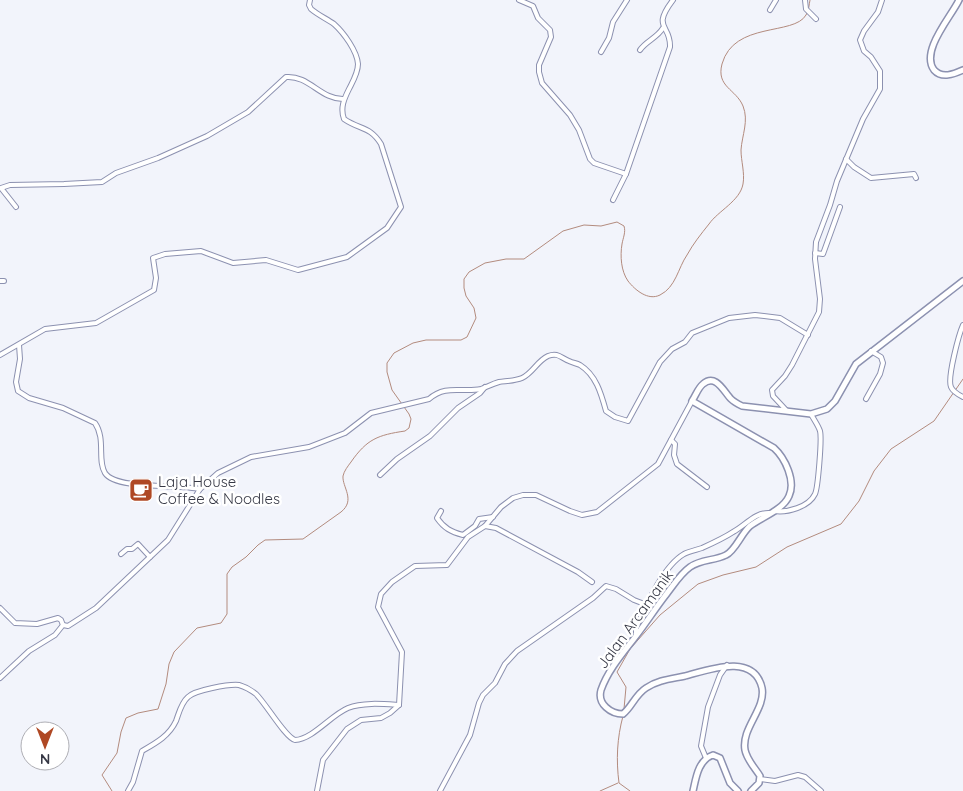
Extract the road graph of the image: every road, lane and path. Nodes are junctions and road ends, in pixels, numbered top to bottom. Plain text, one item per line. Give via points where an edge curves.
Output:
1 (310, 0) edge
2 (519, 0) edge
3 (627, 0) edge
4 (673, 0) edge
5 (776, 0) edge
6 (806, 0) edge
7 (882, 0) edge
8 (959, 0) edge
9 (770, 10) dead end
10 (816, 19) dead end
11 (663, 28) junction
12 (640, 50) dead end
13 (602, 52) dead end
14 (963, 70) edge
15 (344, 100) junction
16 (846, 159) junction
17 (626, 174) junction
18 (916, 178) dead end
19 (0, 188) edge
20 (613, 200) dead end
21 (16, 207) dead end
22 (840, 207) dead end
23 (815, 253) junction
24 (963, 281) edge
25 (963, 325) edge
26 (808, 335) junction
27 (19, 345) junction
28 (871, 351) junction
29 (0, 355) edge
30 (487, 386) junction
31 (963, 397) edge
32 (866, 399) dead end
33 (692, 401) junction
34 (787, 411) junction
35 (811, 414) junction
36 (672, 440) junction
37 (380, 475) dead end
38 (707, 486) dead end
39 (200, 489) junction
40 (441, 511) dead end
41 (772, 512) junction
42 (493, 517) junction
43 (485, 526) junction
44 (122, 554) dead end
45 (150, 557) junction
46 (592, 582) dead end
47 (647, 606) junction
48 (0, 608) edge
49 (63, 625) junction
50 (636, 635) junction
51 (728, 665) junction
52 (0, 678) edge
53 (399, 705) junction
54 (706, 758) junction
55 (760, 778) junction
56 (128, 791) edge
57 (317, 791) edge
58 (440, 791) edge
59 (693, 791) edge
60 (738, 791) edge
61 (751, 791) edge
62 (821, 791) edge

1 - 15 street via 311,9 334,24 344,36 358,63
2 - 17 street via 533,6 538,18 550,30 551,37 539,65 542,83 570,115 594,163
3 - 13 street via 613,22
4 - 11 street via 662,20
5 - 9 street
6 - 10 street via 806,9
7 - 16 street via 860,40 864,51 880,71 880,89
8 - 14 street via 932,46 930,61 939,74 952,75
11 - 12 street
11 - 17 street via 670,39 670,47
15 - 19 street via 326,96 298,78 286,77 248,112 232,122 182,148 116,173 102,182
15 - 27 street via 344,119 368,130 381,144 401,207 387,228 347,257 298,270 266,260 233,263 201,251 165,254 153,258 154,290 96,324 45,329
16 - 18 street via 871,178 914,174
16 - 23 street
17 - 20 street
19 - 21 street
22 - 23 street via 824,254
23 - 26 street via 820,305
24 - 28 street
25 - 31 street via 950,383 952,389
26 - 30 street via 780,318 756,315 729,318 692,333 660,362 628,421 606,411 600,391 586,369 558,354 548,356 520,379
26 - 34 street via 789,371 772,390
27 - 29 street
27 - 39 street via 18,391 94,423 99,432 103,468 108,476 136,484
28 - 32 street via 884,363
28 - 35 street via 852,369 831,406
30 - 37 street
30 - 39 street via 452,389 429,399 371,413 345,433 309,447 243,460 218,473
33 - 34 street via 703,384 712,381 742,406
33 - 36 street
33 - 41 street, Jalan Arcamanik via 779,452 788,468 791,492 787,500
34 - 35 street
35 - 41 street via 822,439 816,494 796,508
36 - 38 street via 677,464
36 - 42 street via 658,464 597,512 582,515 536,495 523,495 513,498
39 - 45 street via 168,540
40 - 42 street via 437,518 443,527 463,535 479,519
41 - 47 street via 760,514 726,536 683,554 662,578
41 - 50 street, Jalan Arcamanik via 746,531 729,553 686,570
42 - 43 street
43 - 46 street via 496,528
43 - 53 street via 468,537 447,566 416,566 392,582 382,594 378,607 402,652
44 - 45 street via 138,544
45 - 49 street via 96,608 68,626
47 - 50 street
47 - 58 street via 616,588 606,586 517,651 478,704 470,735
48 - 49 street via 16,623 36,624 58,618
49 - 52 street via 55,635 29,651
50 - 51 street, Jalan Arcamanik via 614,664 600,693 603,704 616,713 625,713 638,694 661,680
51 - 54 street via 708,707 701,746
51 - 55 street, Jalan Arcamanik via 750,670 761,686 761,700 744,747
53 - 56 street via 349,708 302,740 295,740 285,732 264,702 246,687 233,685 199,692 187,697 171,730 162,740 142,751
53 - 57 street via 381,718 361,720 347,729 323,760
54 - 59 street
54 - 60 street via 718,756 730,783
55 - 61 street
55 - 62 street via 775,781 798,775

